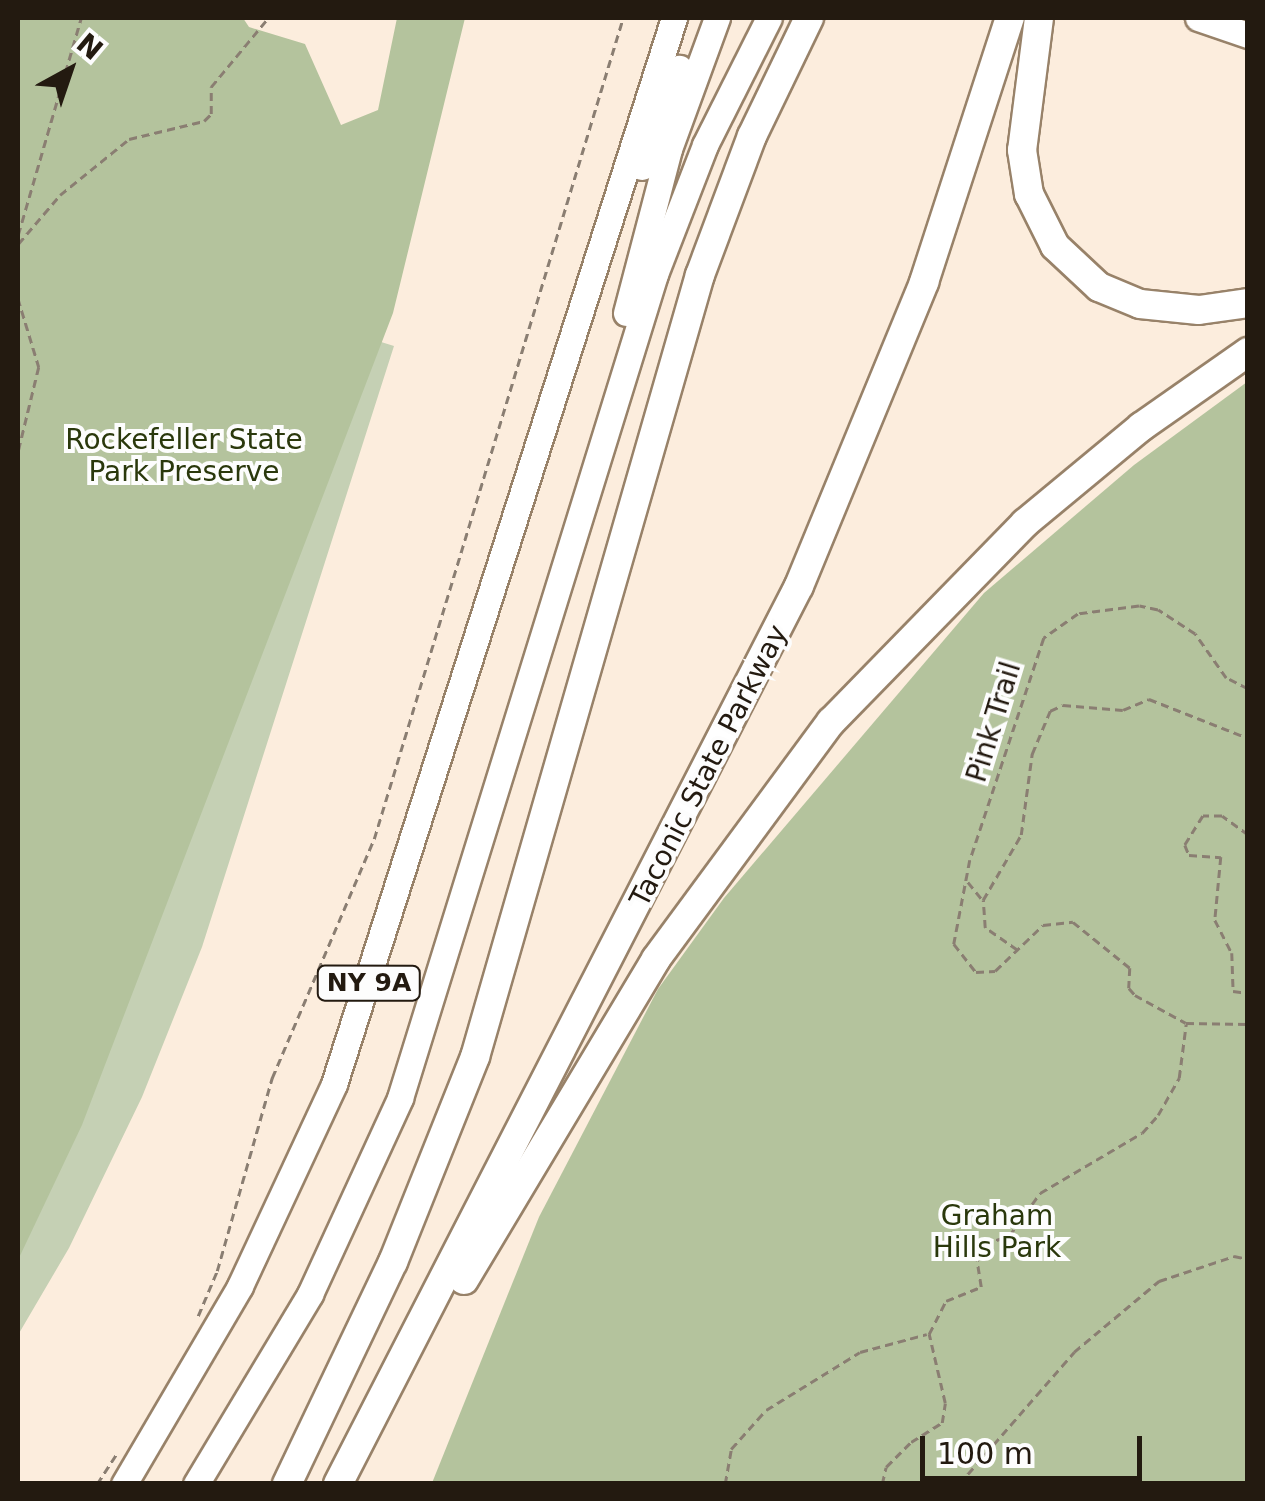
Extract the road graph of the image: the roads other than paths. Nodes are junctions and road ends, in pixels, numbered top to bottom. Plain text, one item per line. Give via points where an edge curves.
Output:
1 (674, 18) edge
2 (700, 18) edge
3 (717, 18) edge
4 (769, 18) edge
5 (810, 18) edge
6 (1010, 18) edge
7 (1039, 18) edge
8 (1198, 18) edge
9 (1248, 35) edge
10 (1248, 304) edge
11 (1248, 352) edge
12 (534, 449) junction
13 (582, 514) junction
14 (396, 1371) junction
15 (124, 1484) edge
16 (196, 1484) edge
17 (287, 1484) edge
18 (338, 1484) edge

1 - 12 main road, NY 9A
2 - 12 main road
3 - 13 main road via 650,218
4 - 13 main road, NY 9A via 673,222
5 - 17 highway via 752,136 704,264 475,1058 393,1262
6 - 14 highway, Taconic State Parkway via 930,265 822,536 728,734
7 - 10 highway via 1024,164 1034,208 1055,246 1099,287 1140,304 1199,310
8 - 9 main road
11 - 14 highway via 1124,440 1004,542 821,734 639,984 426,1348
12 - 15 main road, NY 9A via 334,1084 240,1286
13 - 16 main road, NY 9A via 418,1047 379,1149 302,1309
14 - 18 highway, Taconic State Parkway

